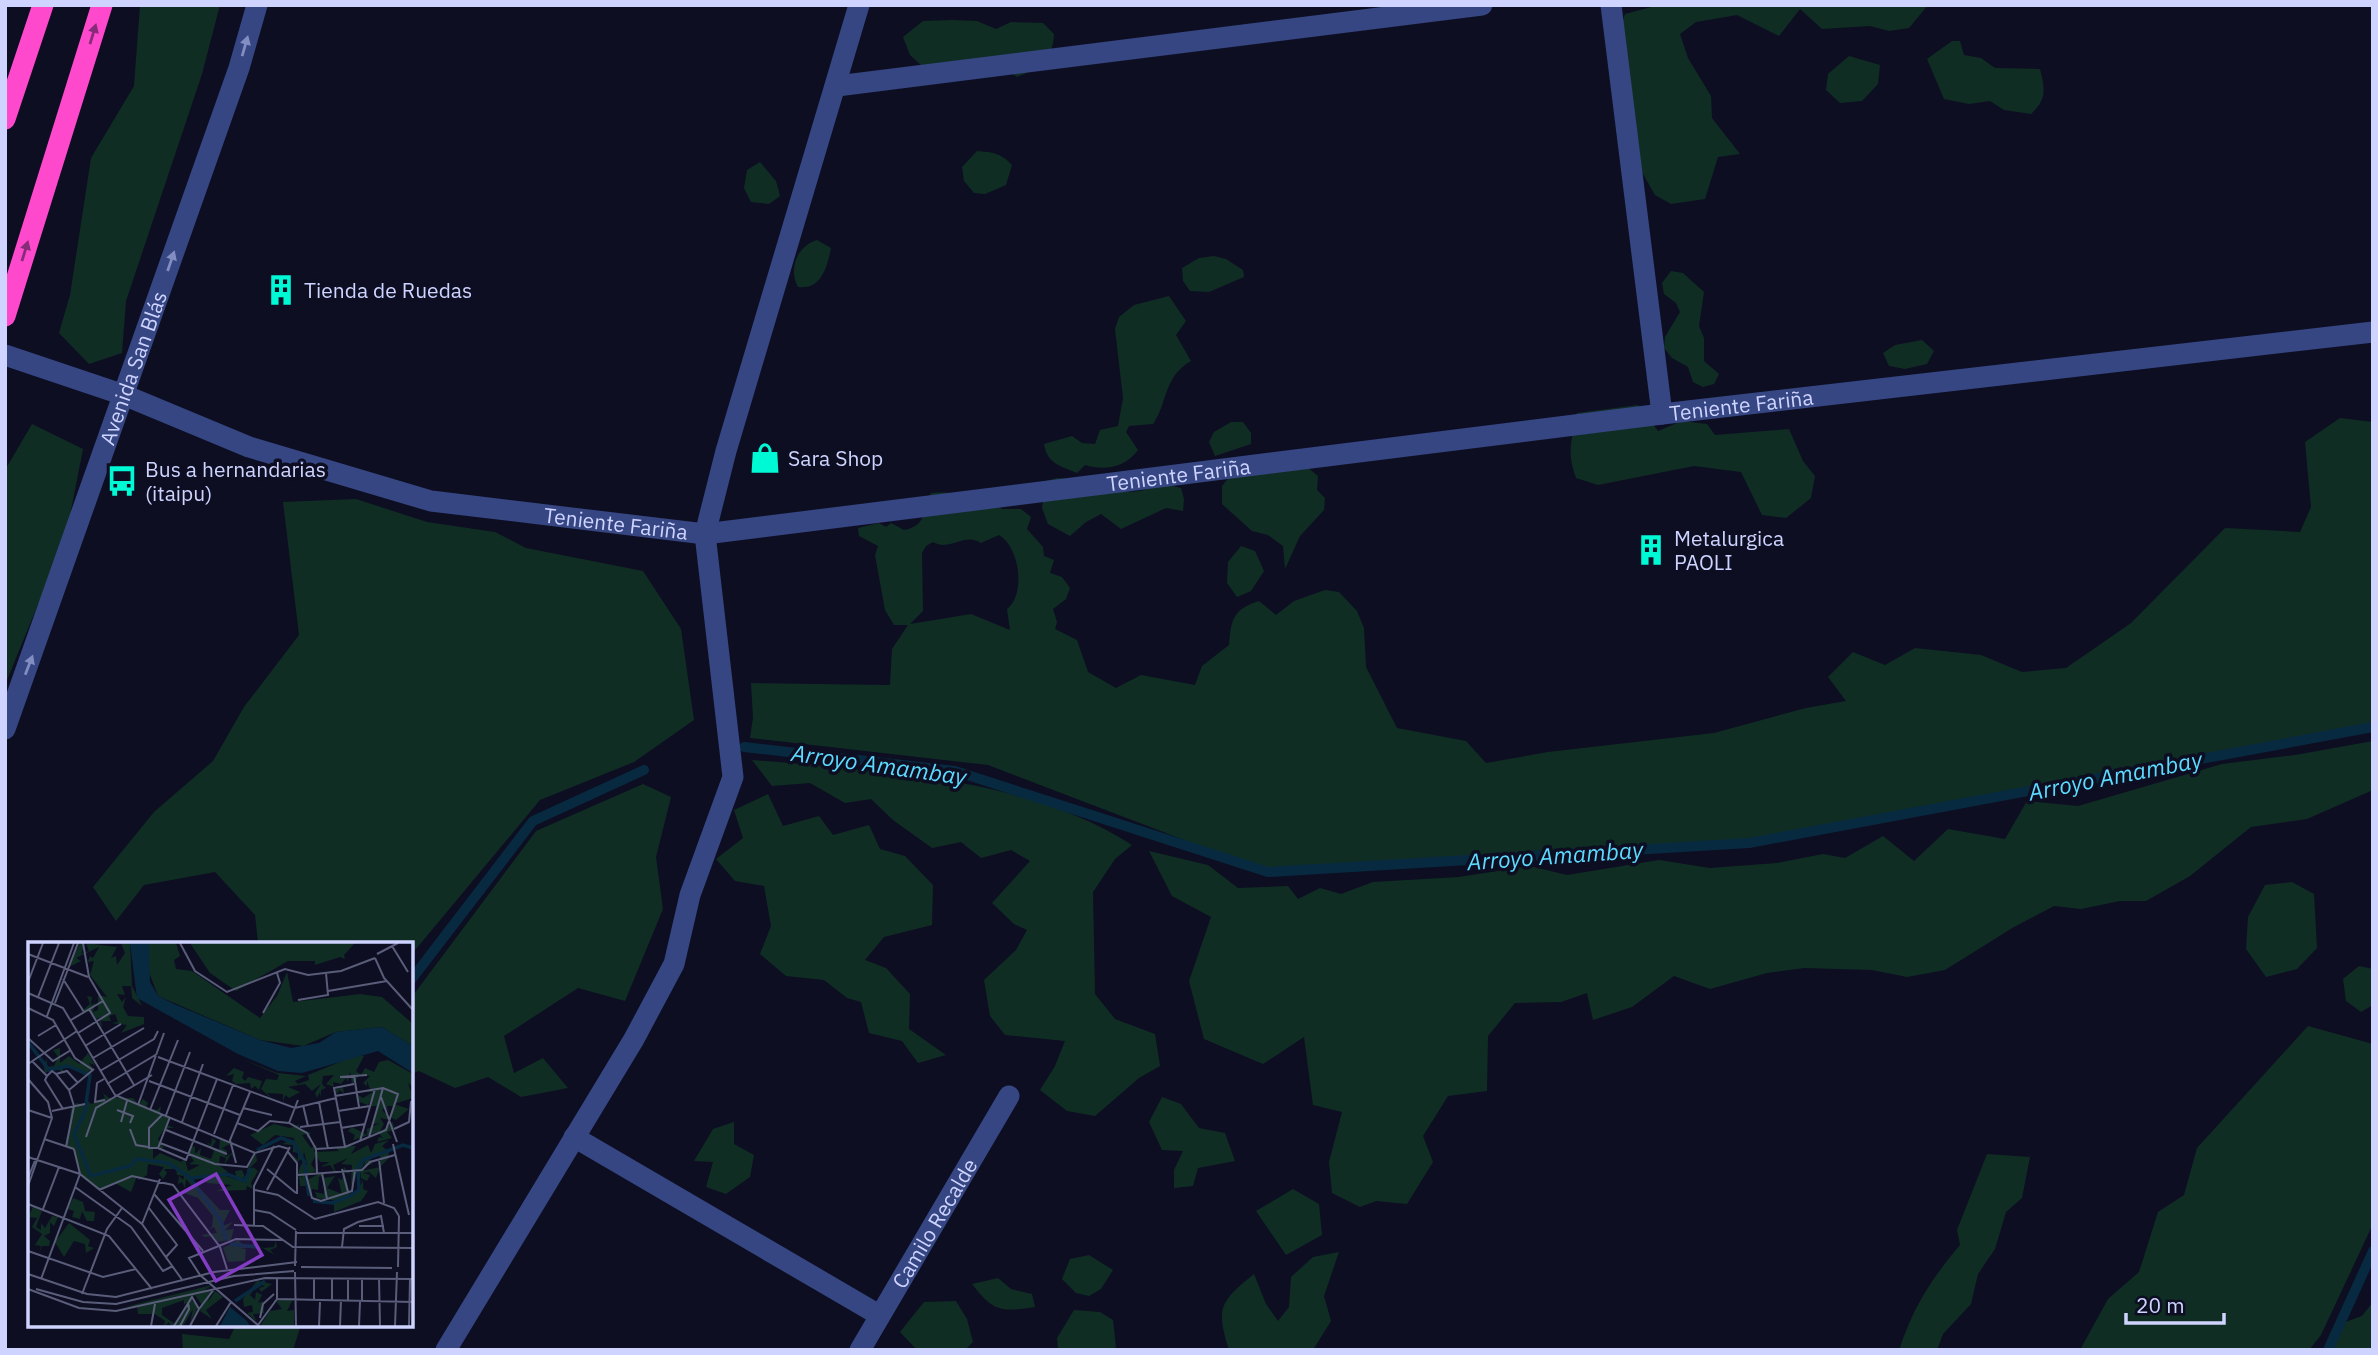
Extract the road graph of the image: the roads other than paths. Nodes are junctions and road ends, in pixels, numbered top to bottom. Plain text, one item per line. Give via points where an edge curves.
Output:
1 (43, 5) edge
2 (102, 5) edge
3 (257, 5) edge
4 (859, 5) edge
5 (1482, 5) edge
6 (1611, 5) edge
7 (837, 86) junction
8 (5, 119) edge
9 (5, 316) edge
10 (2373, 332) edge
11 (5, 355) edge
12 (124, 395) junction
13 (1662, 414) junction
14 (705, 534) junction
15 (5, 729) edge
16 (1009, 1096) dead end
17 (575, 1137) junction
18 (879, 1315) junction
19 (446, 1350) edge
20 (860, 1350) edge

1 - 8 highway
9 -> 2 highway
12 -> 3 street, Avenida San Blás
4 - 7 street
5 - 7 street
6 - 13 street
7 - 14 street
10 - 13 street, Teniente Fariña
11 - 12 street, Teniente Fariña
12 - 14 street, Teniente Fariña via 249,447 431,501
15 -> 12 street, Avenida San Blás
13 - 14 street, Teniente Fariña
14 - 17 street via 733,777 690,895 674,964
16 - 18 street, Camilo Recalde
17 - 18 street
17 - 19 street
18 - 20 street, Camilo Recalde

